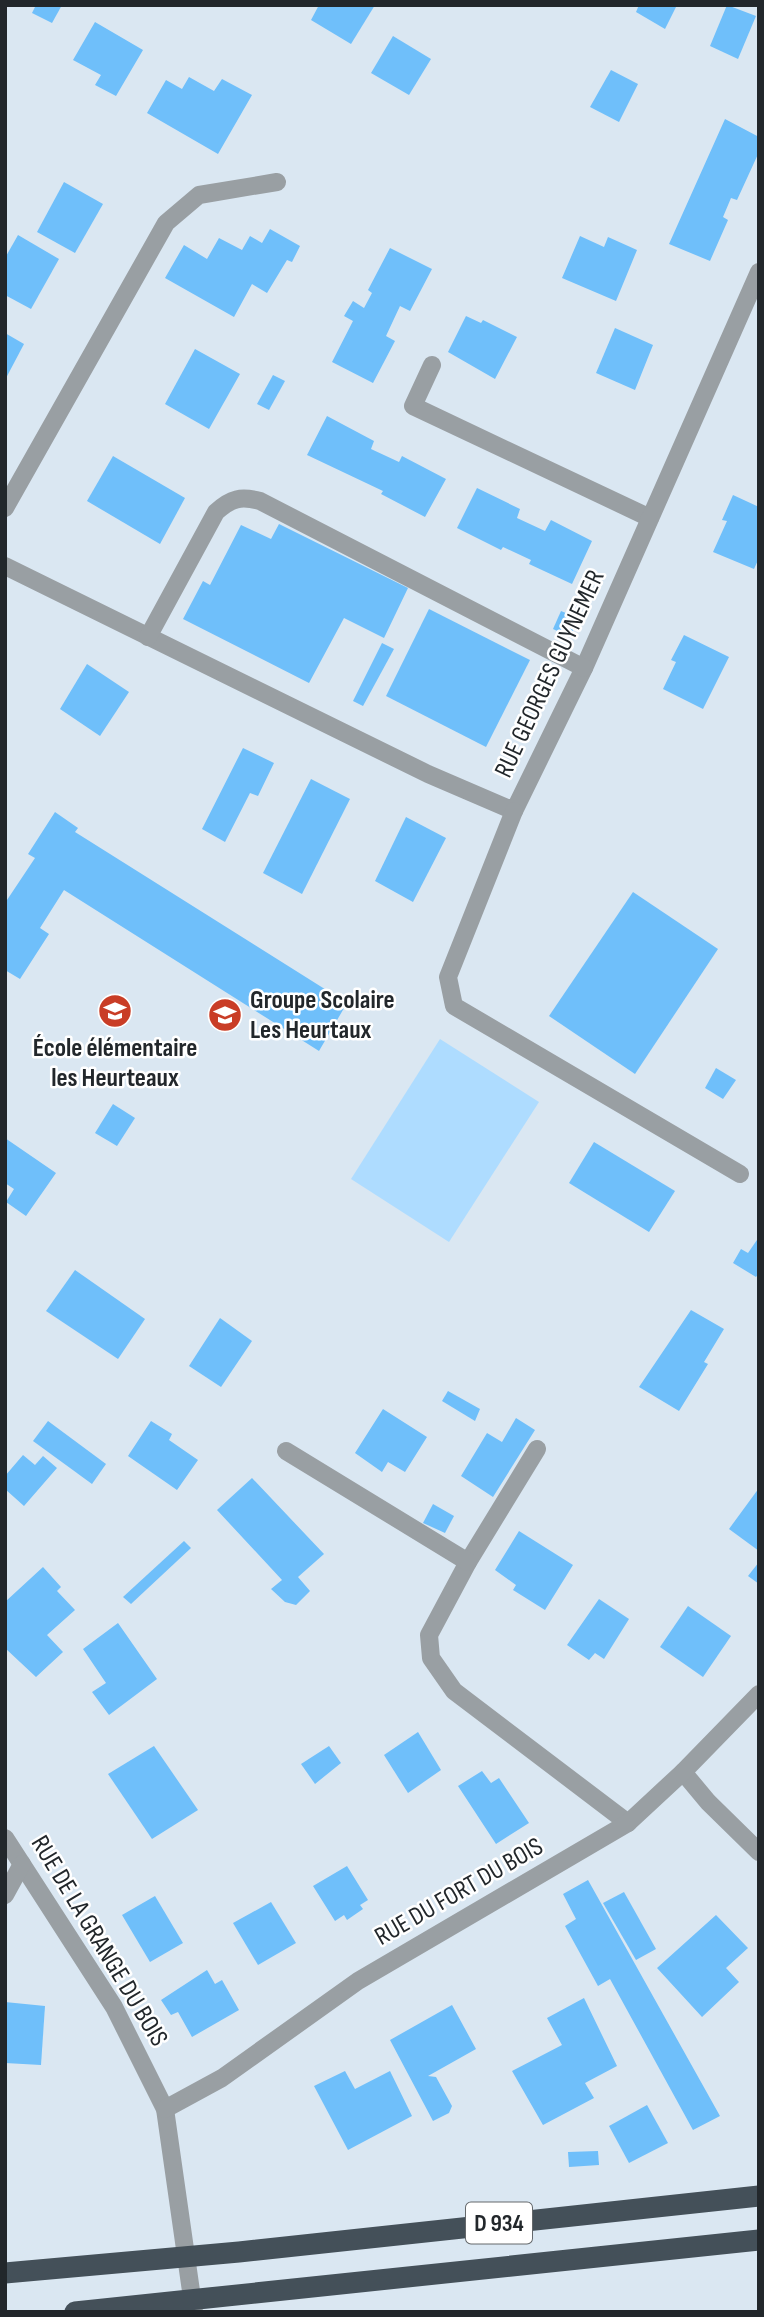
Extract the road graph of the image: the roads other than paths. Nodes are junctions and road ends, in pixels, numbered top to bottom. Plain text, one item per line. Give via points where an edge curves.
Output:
1 (277, 182) dead end
2 (759, 272) edge
3 (432, 365) dead end
4 (5, 508) edge
5 (650, 518) junction
6 (5, 566) edge
7 (148, 637) junction
8 (584, 668) junction
9 (514, 811) junction
10 (740, 1174) dead end
11 (537, 1449) dead end
12 (286, 1451) dead end
13 (468, 1562) junction
14 (759, 1694) edge
15 (683, 1773) junction
16 (628, 1823) junction
17 (5, 1838) edge
18 (759, 1852) edge
19 (22, 1864) junction
20 (5, 1895) edge
21 (165, 2109) junction
22 (759, 2196) edge
23 (759, 2240) edge
24 (5, 2273) edge
25 (75, 2312) edge
26 (194, 2312) edge

1 - 4 street via 199,195 166,223
2 - 5 street, RUE GEORGES GUYNEMER
3 - 5 street via 413,406
5 - 8 street, RUE GEORGES GUYNEMER
6 - 7 street, RUE GEORGES GUYNEMER
7 - 8 street via 216,512 228,501 244,497 260,500
7 - 9 street, RUE GEORGES GUYNEMER via 428,774
8 - 9 street, RUE GEORGES GUYNEMER
9 - 10 street via 447,977 454,1006
11 - 13 street
12 - 13 street
13 - 16 street via 429,1635 431,1658 454,1691
14 - 15 street, RUE DU FORT DU BOIS
15 - 16 street, RUE DU FORT DU BOIS
15 - 18 street
16 - 21 street, RUE DU FORT DU BOIS via 358,1981 222,2078
17 - 19 street, RUE DE LA GRANGE DU BOIS
19 - 20 street
19 - 21 street, RUE DE LA GRANGE DU BOIS via 114,2007
21 - 26 street, RUE DE LA GRANGE DU BOIS
22 - 24 highway, D 934
23 - 25 highway, D 934

